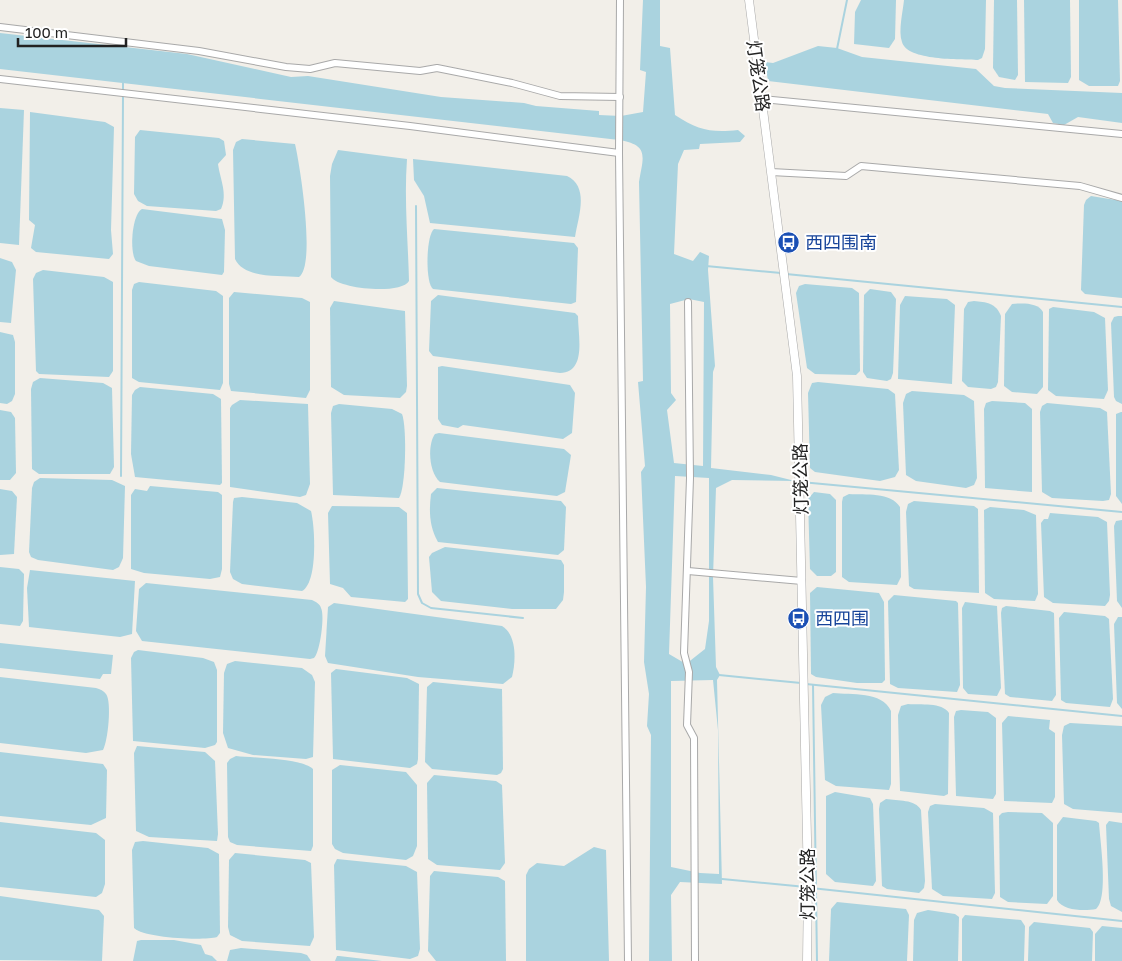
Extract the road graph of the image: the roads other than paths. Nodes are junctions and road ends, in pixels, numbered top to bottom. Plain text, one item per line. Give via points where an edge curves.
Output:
1 (620, 0) edge
2 (749, 0) edge
3 (0, 26) edge
4 (0, 79) edge
5 (620, 98) junction
6 (762, 99) junction
7 (1122, 134) edge
8 (619, 153) junction
9 (771, 172) junction
10 (1122, 198) edge
11 (688, 302) dead end
12 (688, 571) dead end
13 (802, 581) junction
14 (628, 961) edge
15 (695, 961) edge
16 (807, 961) edge

1 - 5 street
2 - 6 street, 灯笼公路
3 - 5 street via 199,51 310,70 335,63 420,72 437,68 560,96
4 - 8 street
5 - 8 street
6 - 7 street
6 - 9 street, 灯笼公路
8 - 14 street
9 - 10 street via 846,176 861,166 1080,186
9 - 13 street, 灯笼公路 via 797,376
11 - 15 street via 690,478 684,652 689,672 687,725 694,738
12 - 13 street
13 - 16 street, 灯笼公路

